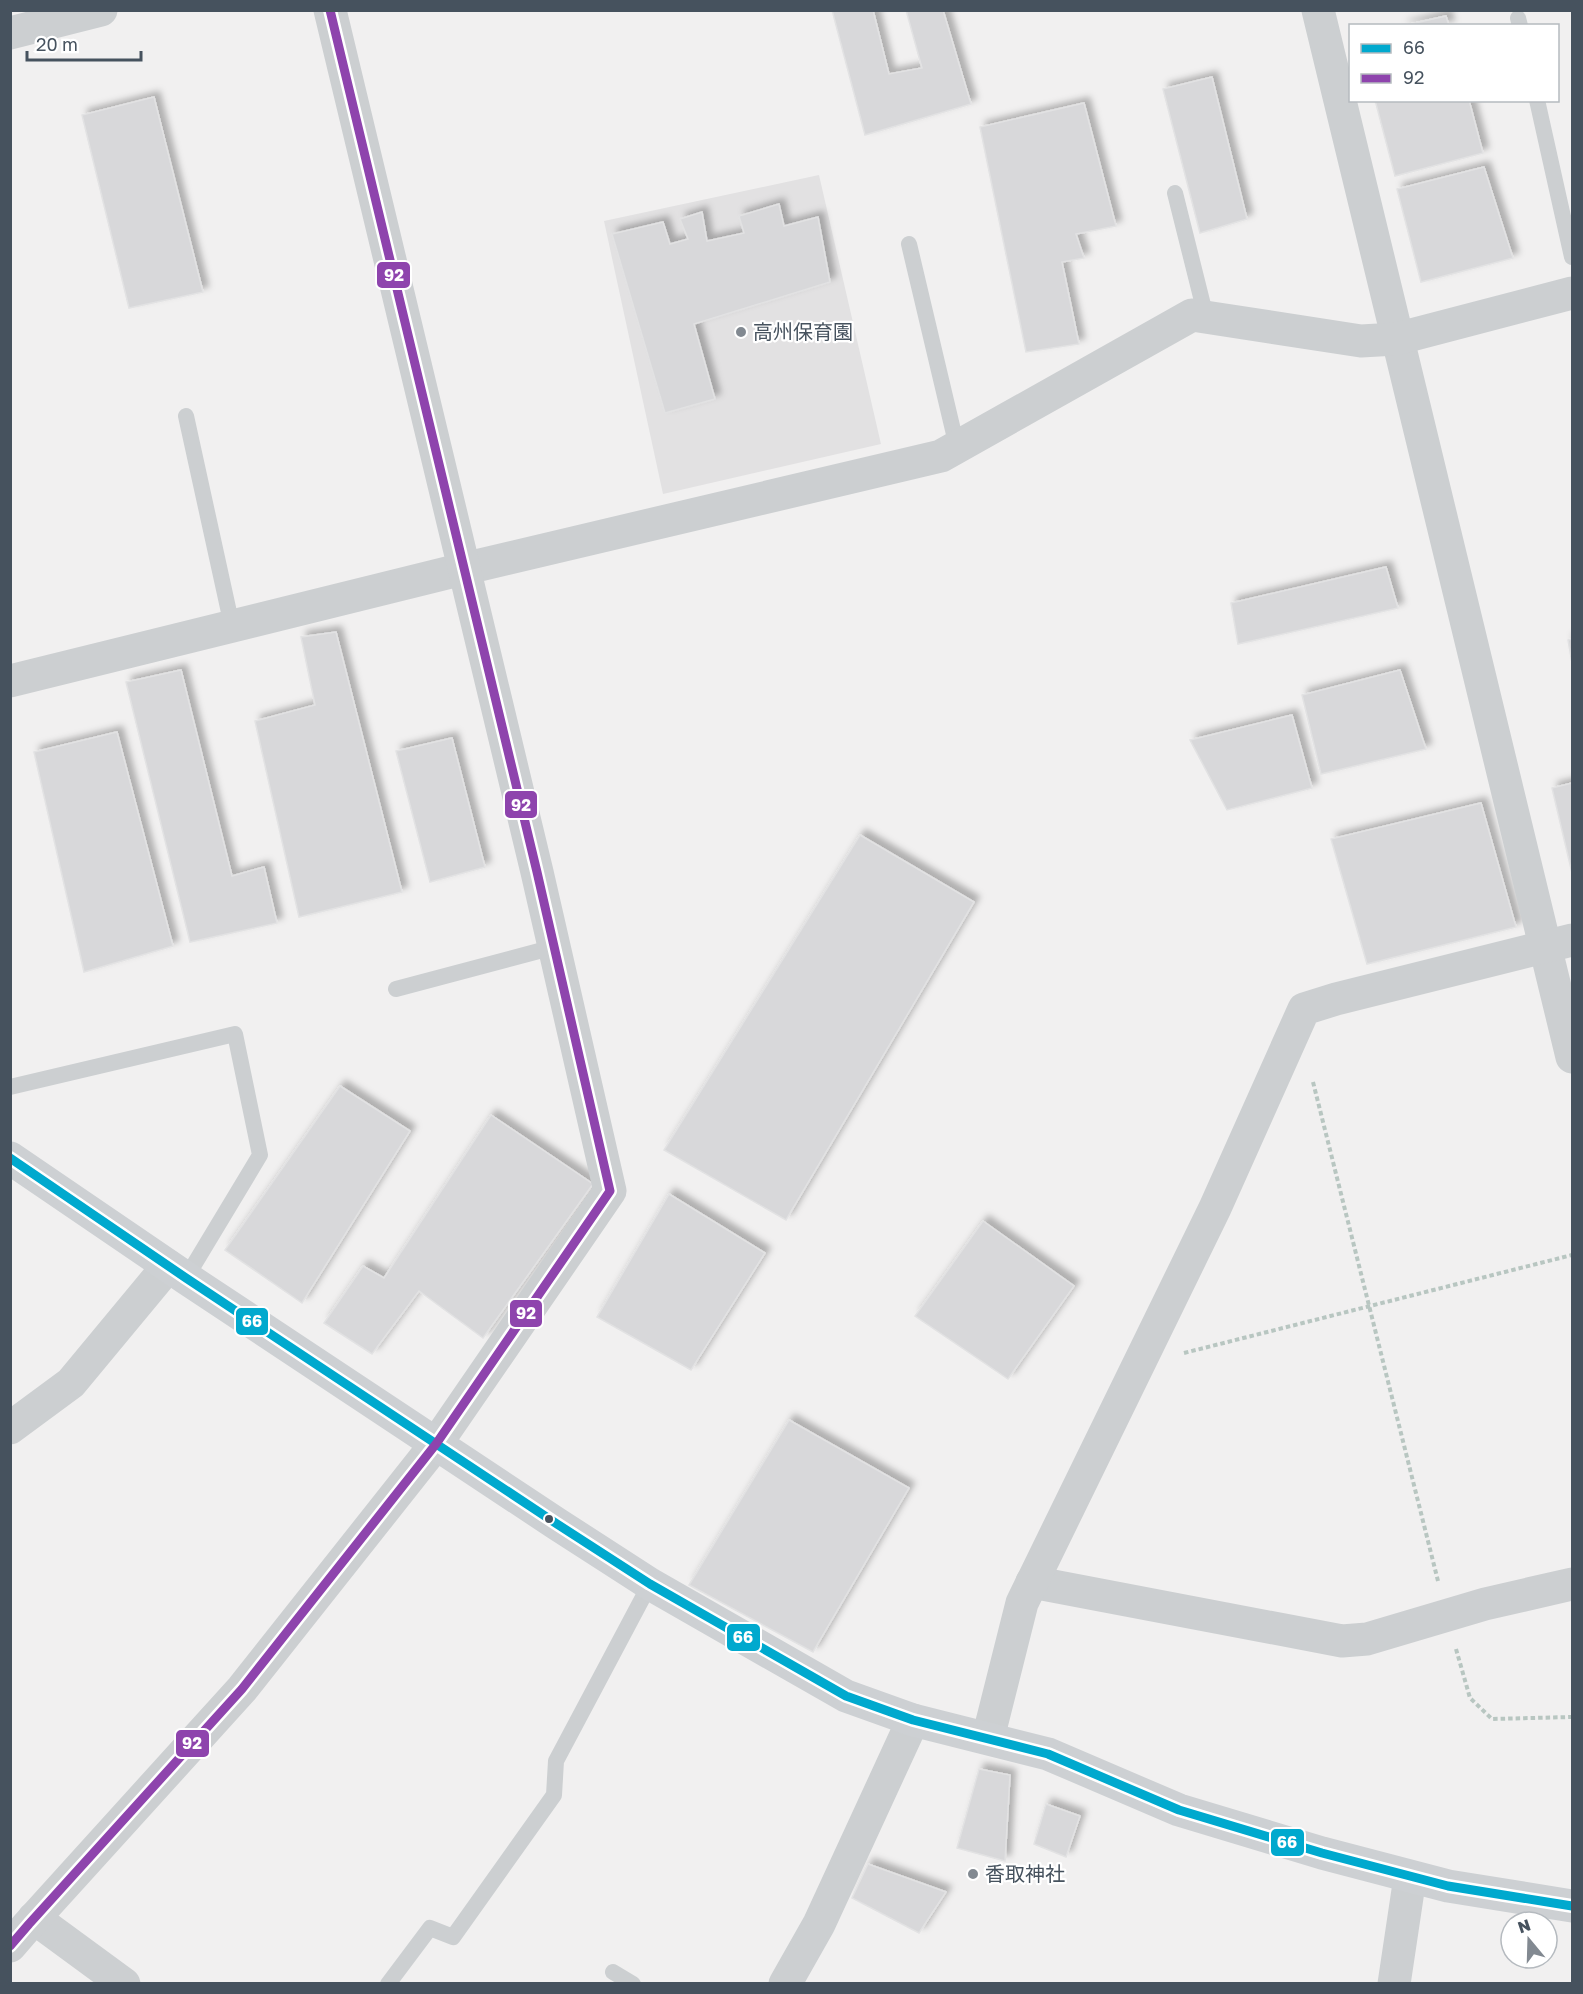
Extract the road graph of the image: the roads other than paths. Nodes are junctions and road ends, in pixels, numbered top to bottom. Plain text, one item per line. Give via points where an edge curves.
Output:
1 (101, 10) edge
2 (330, 10) edge
3 (1318, 10) edge
4 (10, 33) edge
5 (1537, 102) edge
6 (1175, 193) dead end
7 (909, 244) dead end
8 (1572, 257) edge
9 (1572, 293) edge
10 (1206, 317) junction
11 (1396, 339) junction
12 (186, 416) dead end
13 (957, 447) junction
14 (463, 569) junction
15 (232, 626) junction
16 (10, 681) edge
17 (1559, 943) edge
18 (554, 947) junction
19 (396, 989) dead end
20 (1572, 1057) edge
21 (10, 1087) edge
22 (10, 1158) edge
23 (177, 1272) junction
24 (10, 1428) edge
25 (436, 1444) junction
26 (1032, 1582) junction
27 (650, 1584) junction
28 (1572, 1584) edge
29 (913, 1720) junction
30 (988, 1738) junction
31 (1410, 1877) junction
32 (1572, 1906) edge
33 (21, 1925) edge
34 (613, 1972) dead end
35 (124, 1983) edge
36 (388, 1983) edge
37 (633, 1983) edge
38 (785, 1983) edge
39 (1394, 1983) edge

1 - 4 street
2 - 14 street
3 - 11 street
5 - 8 lane
6 - 10 lane
7 - 13 lane
9 - 11 street
10 - 11 street via 1361,341
10 - 13 street via 1192,315
11 - 17 street
12 - 15 lane
13 - 14 street via 941,456
14 - 15 street
14 - 18 street
15 - 16 street
17 - 20 street
17 - 26 street via 1304,1009 1215,1208
18 - 19 lane
18 - 25 street via 610,1191
21 - 23 lane via 235,1034 260,1155
22 - 23 street
23 - 24 street via 71,1383
23 - 25 street
25 - 27 street
25 - 33 street via 242,1689
26 - 28 street via 1342,1641 1367,1639 1485,1604
26 - 30 street via 1022,1603
27 - 29 street via 846,1696
27 - 36 lane via 556,1761 554,1795 453,1937 430,1928
29 - 30 street
29 - 38 street via 819,1924
30 - 31 street via 1048,1754 1179,1810
31 - 32 street
31 - 39 street
33 - 35 street
34 - 37 lane

